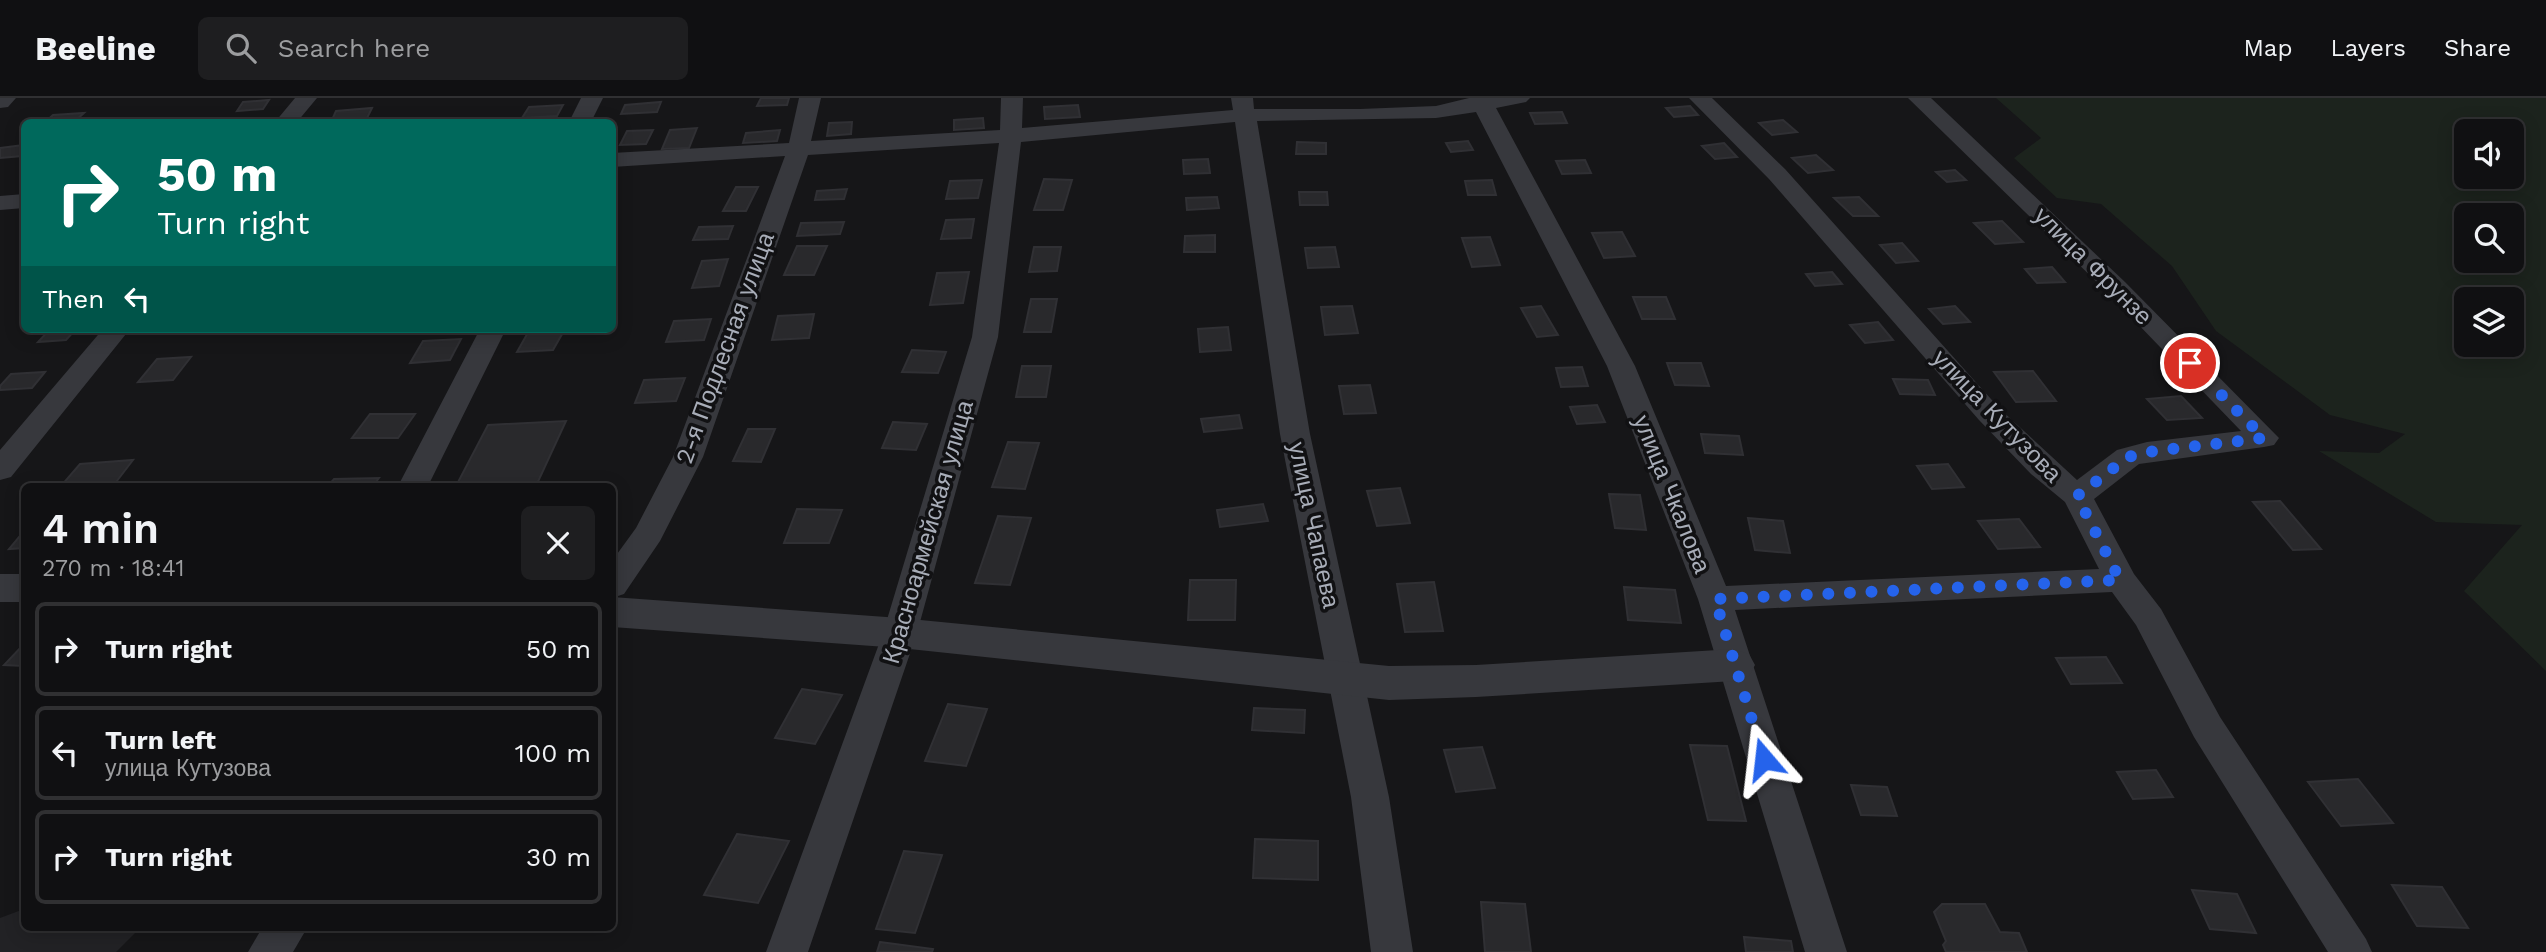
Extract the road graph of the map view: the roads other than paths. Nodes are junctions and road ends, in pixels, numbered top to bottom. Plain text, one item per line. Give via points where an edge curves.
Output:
1 (5, 98) edge
2 (306, 98) edge
3 (592, 98) edge
4 (810, 98) edge
5 (1012, 98) edge
6 (1519, 98) edge
7 (1700, 98) edge
8 (1919, 98) edge
9 (1481, 101) edge
10 (0, 102) edge
11 (1243, 106) edge
12 (288, 119) edge
13 (582, 119) edge
14 (1011, 136) junction
15 (798, 151) junction
16 (616, 160) edge
17 (21, 201) edge
18 (0, 203) edge
19 (114, 333) edge
20 (492, 333) edge
21 (0, 470) edge
22 (415, 483) edge
23 (2077, 496) junction
24 (616, 580) edge
25 (2120, 580) junction
26 (0, 588) edge
27 (21, 588) edge
28 (1715, 599) junction
29 (616, 612) edge
30 (900, 634) junction
31 (1734, 665) junction
32 (1346, 678) junction
33 (284, 931) edge
34 (269, 952) edge
35 (787, 952) edge
36 (1392, 952) edge
37 (1826, 952) edge
38 (2351, 952) edge

1 - 10 street
2 - 12 street
3 - 13 street
4 - 15 street, 2-я Подлесная улица
5 - 14 street, Красноармейская улица
6 - 9 street
7 - 23 street, улица Кутузова via 1777,174 1989,414
8 - 23 street, улица Фрунзе via 2116,287 2264,438 2128,457
9 - 11 street via 1404,114
9 - 28 street, улица Чкалова via 1621,366
11 - 14 street
11 - 32 street, улица Чапаева via 1295,434
14 - 15 street
14 - 30 street, Красноармейская улица via 985,337
15 - 16 street
15 - 24 street, 2-я Подлесная улица via 688,457 649,533
17 - 18 street
19 - 21 street
20 - 22 street
23 - 25 street, улица Кутузова
25 - 28 street
25 - 38 street, улица Кутузова via 2149,618 2207,727
26 - 27 street
28 - 31 street, улица Чкалова
29 - 30 street
30 - 32 street
30 - 35 street, Красноармейская улица
31 - 32 street via 1476,681
31 - 37 street, улица Чкалова
32 - 36 street, улица Чапаева via 1370,797
33 - 34 street

